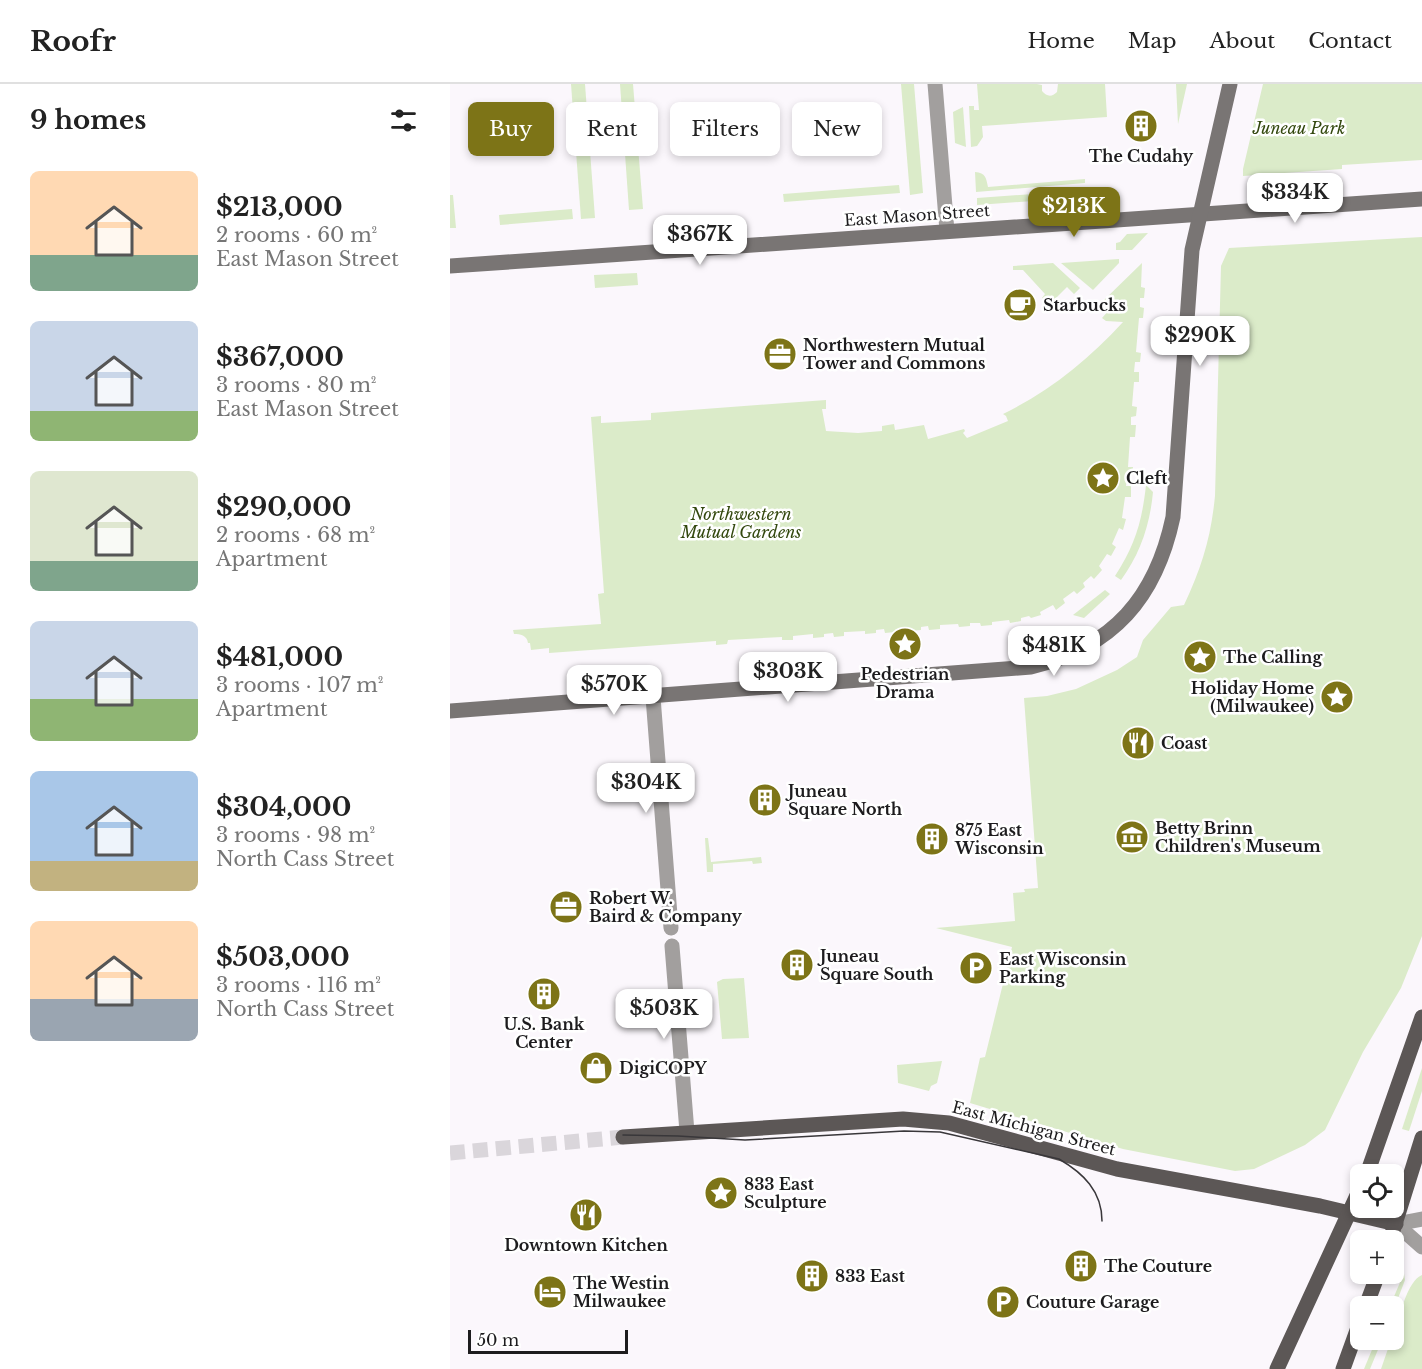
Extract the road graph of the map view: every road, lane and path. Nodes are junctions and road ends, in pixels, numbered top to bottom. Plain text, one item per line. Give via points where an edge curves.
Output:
1 (935, 84) edge
2 (1230, 84) edge
3 (1422, 199) edge
4 (1200, 213) junction
5 (947, 231) junction
6 (450, 266) edge
7 (653, 697) junction
8 (450, 711) edge
9 (671, 928) dead end
10 (672, 946) dead end
11 (1422, 1017) edge
12 (687, 1132) junction
13 (623, 1137) tunnel mouth
14 (1422, 1138) edge
15 (1370, 1164) edge
16 (1350, 1213) joint
17 (1371, 1218) edge
18 (1422, 1219) edge
19 (1396, 1224) junction
20 (1394, 1230) edge
21 (1422, 1247) edge
22 (1350, 1350) edge
23 (1277, 1369) edge
24 (1343, 1369) edge

1 - 5 street
2 - 4 main road
3 - 4 main road, East Mason Street
4 - 5 main road, East Mason Street
4 - 7 main road via 1192,250 1173,517 1157,569 1136,606 1099,638 1042,664
5 - 6 main road, East Mason Street
7 - 8 main road
7 - 9 street
10 - 12 street
11 - 15 main road
12 - 13 main road, East Michigan Street
12 - 16 main road, East Michigan Street via 903,1119 933,1121 1117,1169
14 - 19 main road
16 - 23 main road
17 - 19 main road, East Michigan Street
18 - 19 street, East Michigan Street
19 - 20 main road
19 - 21 street
22 - 24 main road

